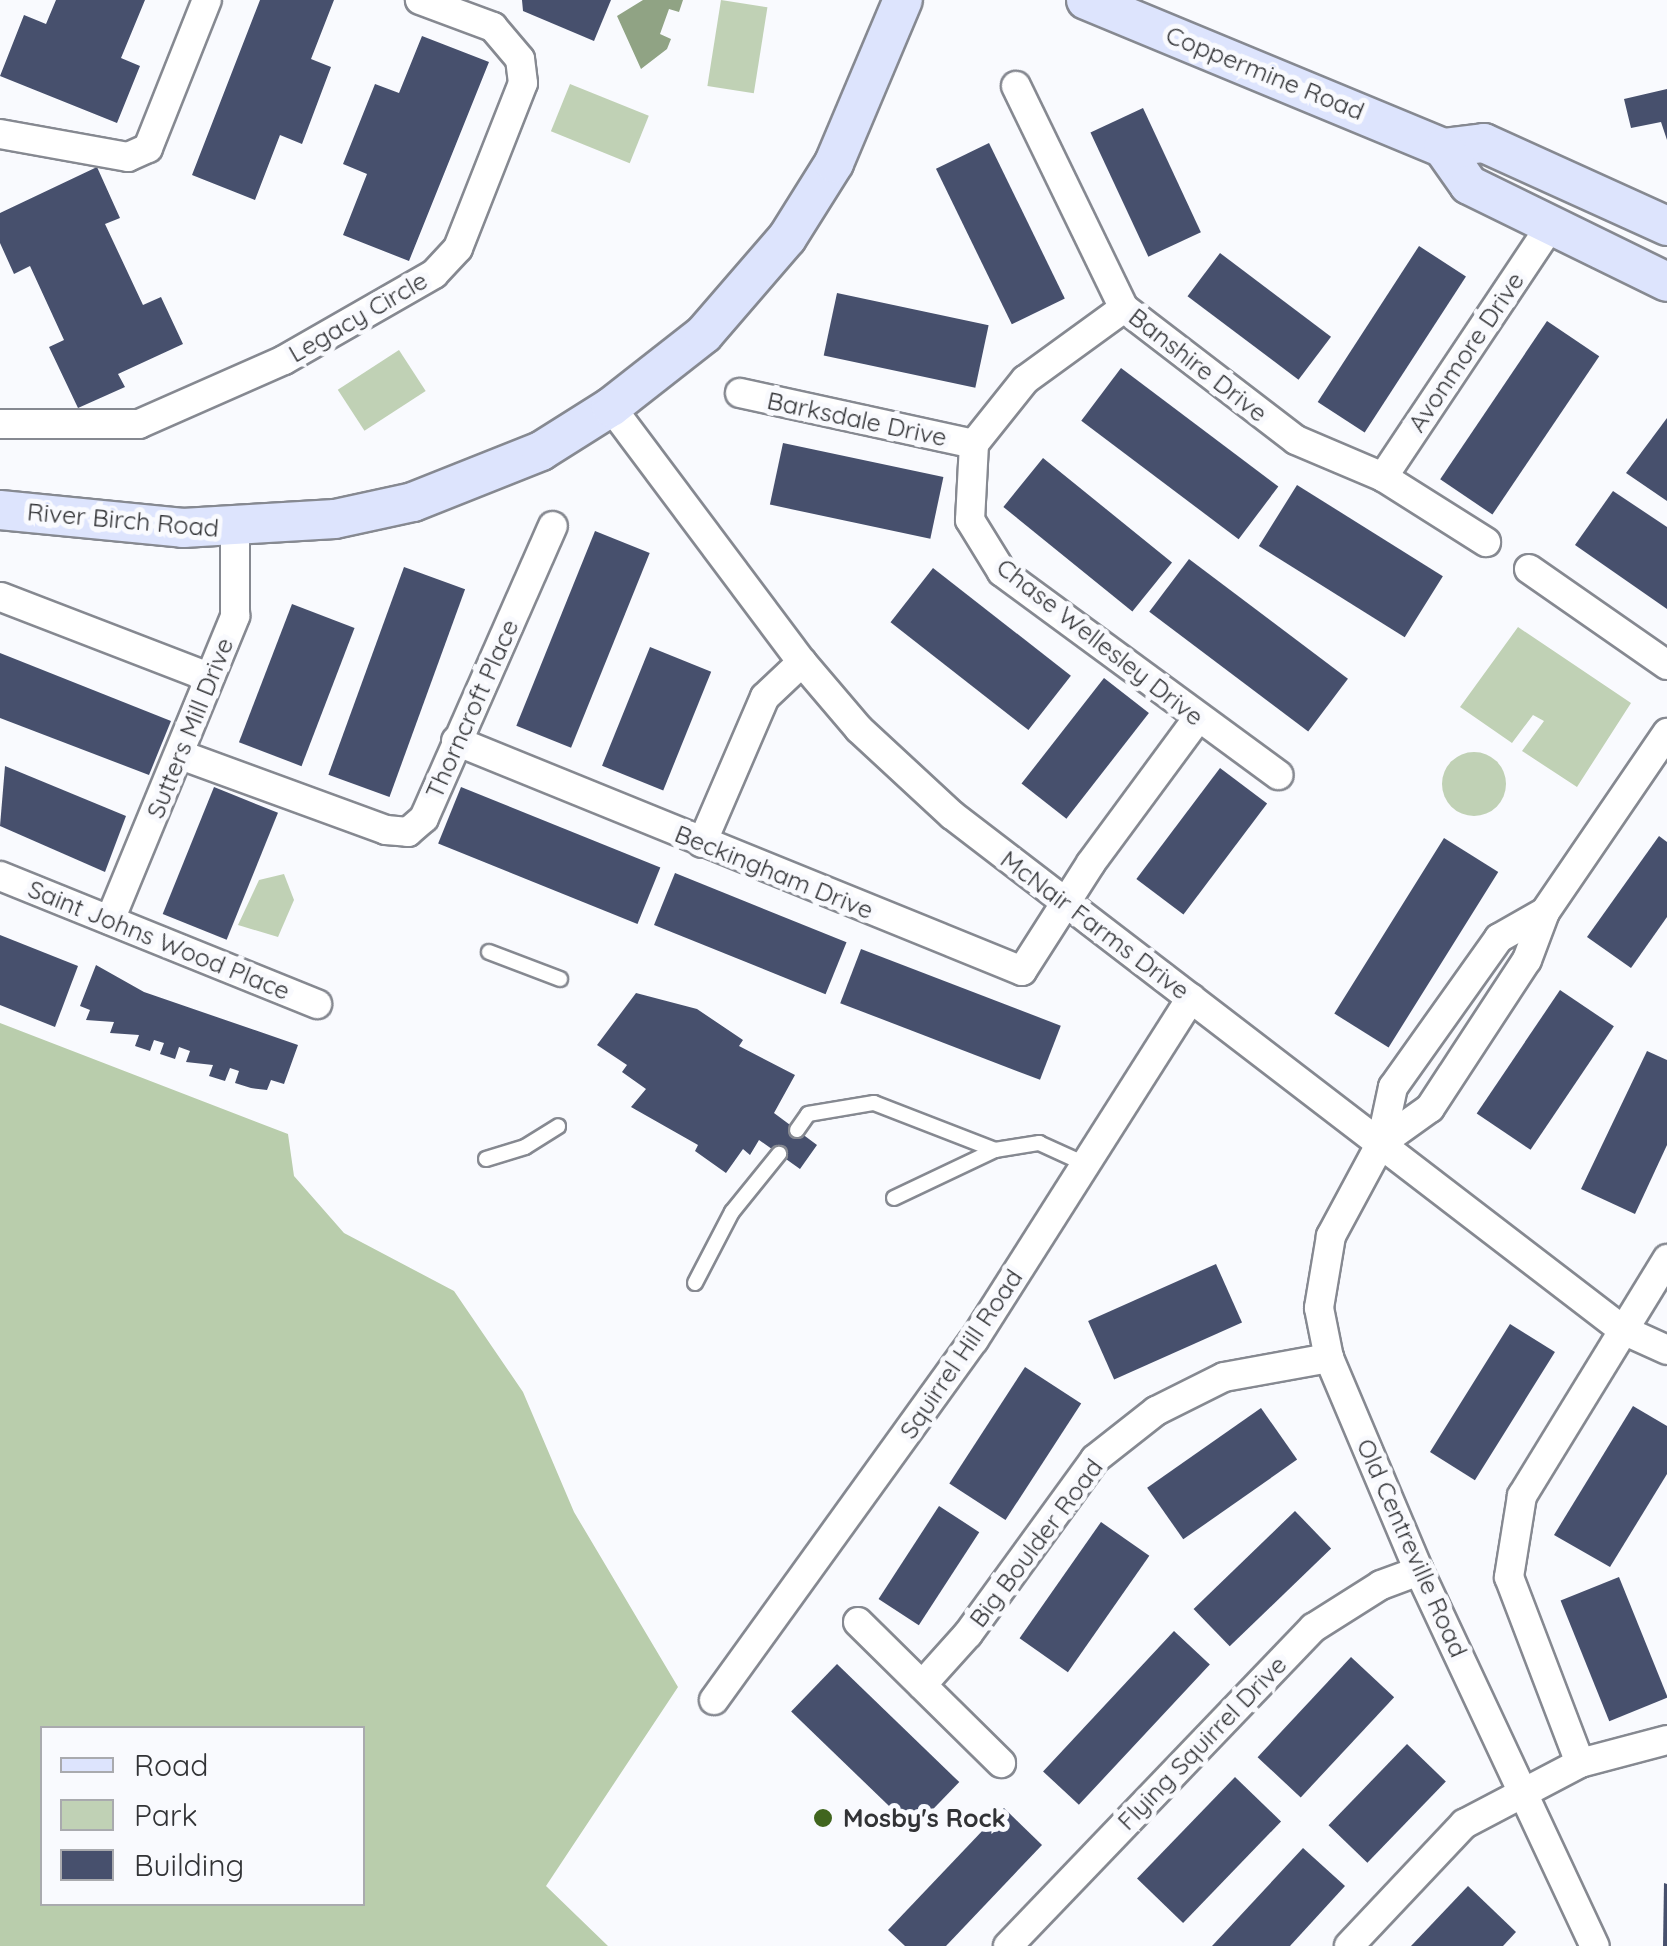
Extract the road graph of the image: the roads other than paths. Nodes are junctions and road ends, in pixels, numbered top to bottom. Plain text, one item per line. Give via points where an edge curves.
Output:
1 (207, 0) edge
2 (420, 0) edge
3 (903, 0) edge
4 (1086, 0) edge
5 (1016, 86) dead end
6 (0, 134) edge
7 (1444, 148) junction
8 (1667, 226) edge
9 (1550, 227) junction
10 (1622, 262) junction
11 (1667, 271) edge
12 (1667, 282) edge
13 (1124, 308) junction
14 (740, 393) dead end
15 (612, 407) junction
16 (0, 424) edge
17 (974, 444) junction
18 (1383, 477) junction
19 (0, 510) edge
20 (553, 526) dead end
21 (234, 528) junction
22 (1486, 542) dead end
23 (1528, 569) dead end
24 (1, 597) edge
25 (802, 662) junction
26 (1667, 665) edge
27 (208, 677) junction
28 (1197, 719) junction
29 (1667, 734) edge
30 (456, 741) junction
31 (181, 755) junction
32 (1278, 775) dead end
33 (702, 843) junction
34 (0, 876) edge
35 (1066, 909) junction
36 (1544, 912) junction
37 (110, 920) junction
38 (489, 952) dead end
39 (560, 979) dead end
40 (1191, 998) junction
41 (318, 1004) dead end
42 (558, 1126) dead end
43 (797, 1130) dead end
44 (1381, 1142) junction
45 (995, 1150) junction
46 (779, 1154) dead end
47 (486, 1159) dead end
48 (1085, 1164) junction
49 (894, 1198) dead end
50 (1667, 1260) edge
51 (694, 1282) dead end
52 (1623, 1330) junction
53 (1667, 1350) edge
54 (1329, 1358) junction
55 (1419, 1571) junction
56 (858, 1622) dead end
57 (922, 1685) junction
58 (714, 1700) dead end
59 (1667, 1740) edge
60 (1580, 1762) junction
61 (1002, 1763) dead end
62 (1522, 1790) junction
63 (1008, 1946) edge
64 (1348, 1946) edge
65 (1595, 1946) edge

1 - 6 street via 148,148 128,157
2 - 16 street, Legacy Circle via 493,27 520,59 523,82 458,248 434,274 284,360 140,424
3 - 15 street, River Birch Road via 834,162 787,238 704,334
4 - 7 street, Coppermine Road
5 - 13 street, Banshire Drive
7 - 8 street, Coppermine Road via 1484,143
7 - 9 street via 1469,185
9 - 10 street
9 - 18 street, Avonmore Drive
10 - 11 lane
10 - 12 street
13 - 17 street via 1025,380
13 - 18 street, Banshire Drive via 1296,440
14 - 17 street, Barksdale Drive
15 - 21 street, River Birch Road via 541,451 413,502 336,519
15 - 25 street, McNair Farms Drive
17 - 28 street, Chase Wellesley Drive via 970,520 1002,572
18 - 22 street, Banshire Drive
19 - 21 street, River Birch Road
20 - 30 street, Thorncroft Place
21 - 27 street, Sutters Mill Drive via 234,616
23 - 26 street
24 - 27 street
25 - 33 street via 764,697
25 - 35 street, McNair Farms Drive via 858,728
27 - 31 street, Sutters Mill Drive
28 - 32 street, Chase Wellesley Drive
28 - 35 street via 1091,862
29 - 36 street
30 - 31 street, Thorncroft Place via 424,818 408,832 386,830
30 - 33 street, Beckingham Drive
31 - 37 street, Sutters Mill Drive
33 - 35 street, Beckingham Drive via 1022,971
34 - 37 street, Saint Johns Wood Place
35 - 40 street, McNair Farms Drive
36 - 44 street via 1527,960 1430,1108
36 - 44 street via 1499,938 1414,1057 1393,1087
37 - 41 street, Saint Johns Wood Place
38 - 39 lane
40 - 44 street, McNair Farms Drive
40 - 48 street, Squirrel Hill Road
42 - 47 lane via 526,1147
43 - 45 lane via 808,1114 874,1103
44 - 52 street, McNair Farms Drive
44 - 54 street, Old Centreville Road via 1332,1236 1319,1308
45 - 48 lane via 1039,1143
45 - 49 lane
46 - 51 lane via 732,1212
48 - 58 street, Squirrel Hill Road via 974,1340
50 - 52 street
52 - 53 street, McNair Farms Drive
52 - 60 street via 1522,1496 1508,1577
54 - 55 street, Old Centreville Road
54 - 57 street, Big Boulder Road via 1224,1378 1156,1411 1095,1459 968,1634
55 - 62 street, Old Centreville Road
55 - 63 street, Flying Squirrel Drive via 1381,1585 1313,1628
56 - 57 street
57 - 61 street
59 - 60 street
60 - 62 street
62 - 64 street via 1464,1824
62 - 65 street, Old Centreville Road

